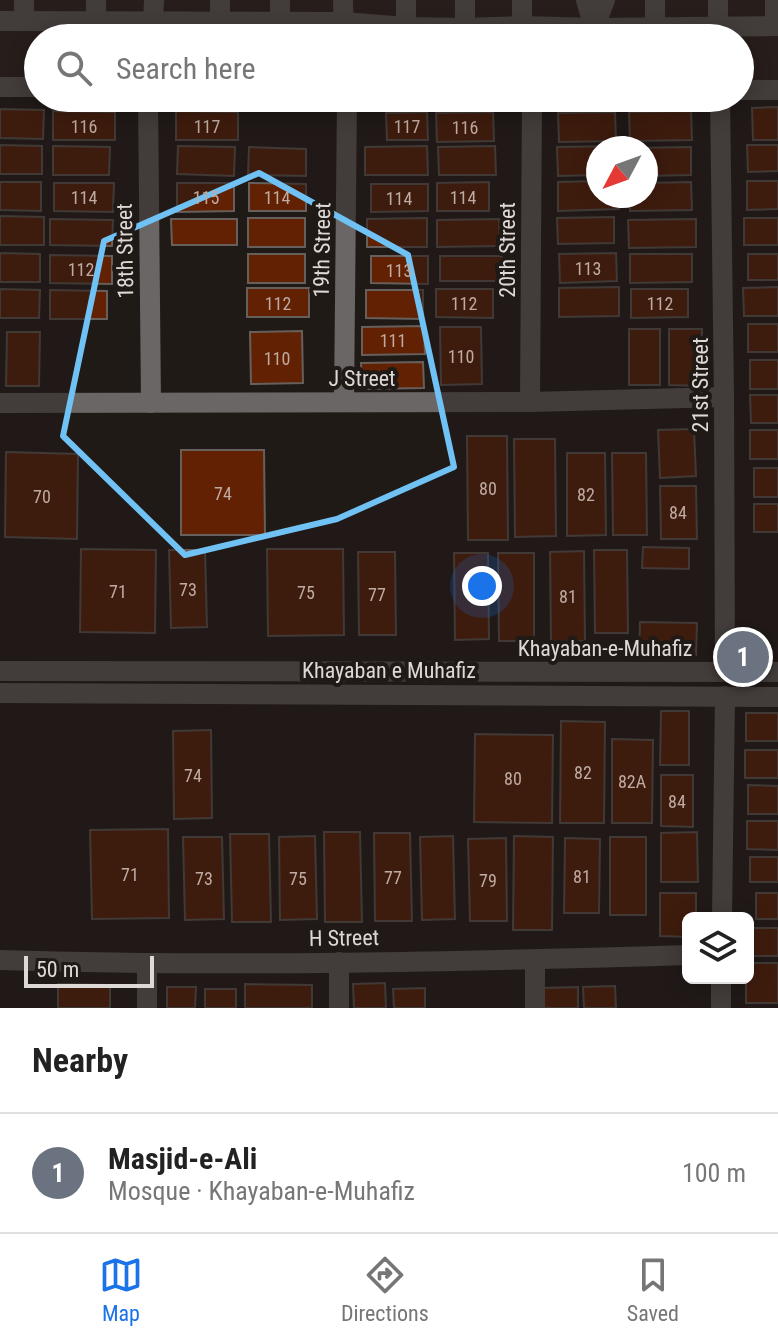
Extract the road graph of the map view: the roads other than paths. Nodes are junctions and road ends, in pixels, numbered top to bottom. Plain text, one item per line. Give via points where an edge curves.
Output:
1 (24, 0) edge
2 (96, 0) edge
3 (154, 0) edge
4 (220, 0) edge
5 (280, 0) edge
6 (343, 0) edge
7 (406, 0) edge
8 (465, 0) edge
9 (522, 0) edge
10 (586, 0) edge
11 (605, 0) edge
12 (655, 0) edge
13 (718, 0) edge
14 (775, 0) edge
15 (0, 21) edge
16 (24, 21) junction
17 (280, 22) junction
18 (153, 23) junction
19 (220, 23) junction
20 (48, 24) edge
21 (96, 24) edge
22 (145, 24) edge
23 (296, 24) edge
24 (344, 24) edge
25 (406, 24) edge
26 (465, 24) edge
27 (522, 24) edge
28 (592, 24) edge
29 (597, 24) edge
30 (655, 24) edge
31 (718, 24) edge
32 (754, 26) edge
33 (776, 26) edge
34 (0, 87) edge
35 (24, 87) edge
36 (754, 90) edge
37 (778, 90) edge
38 (148, 112) edge
39 (347, 112) edge
40 (532, 112) edge
41 (720, 112) edge
42 (724, 397) junction
43 (344, 402) junction
44 (530, 402) junction
45 (0, 403) edge
46 (151, 403) junction
47 (0, 671) edge
48 (725, 672) junction
49 (778, 672) edge
50 (0, 693) edge
51 (725, 696) junction
52 (778, 697) edge
53 (722, 912) edge
54 (682, 955) edge
55 (0, 960) edge
56 (535, 960) junction
57 (339, 962) junction
58 (147, 964) junction
59 (721, 984) edge
60 (147, 1008) edge
61 (339, 1008) edge
62 (535, 1008) edge
63 (721, 1008) edge

1 - 16 street
2 - 21 street
3 - 18 street
4 - 19 street
5 - 17 street
6 - 24 street
7 - 25 street
8 - 26 street
9 - 27 street
10 - 28 street
11 - 29 street
12 - 30 street
13 - 31 street
14 - 33 street
15 - 16 street
16 - 20 street
17 - 19 street
17 - 23 street
18 - 19 street
18 - 22 street
32 - 33 street
34 - 35 street
36 - 37 street
38 - 46 street, 18th Street
39 - 43 street, 19th Street
40 - 44 street, 20th Street
41 - 42 street, 21st Street
42 - 44 street, J Street
42 - 48 street, 21st Street
43 - 44 street, J Street
43 - 46 street, J Street
45 - 46 street, J Street
47 - 48 street, Khayaban-e-Muhafiz
48 - 49 street, Khayaban-e-Muhafiz
50 - 51 street, Khayaban e Muhafiz
51 - 52 street, Khayaban e Muhafiz
51 - 53 street
54 - 56 street, H Street
55 - 58 street, H Street
56 - 57 street, H Street
56 - 62 street
57 - 58 street, H Street
57 - 61 street
58 - 60 street
59 - 63 street

